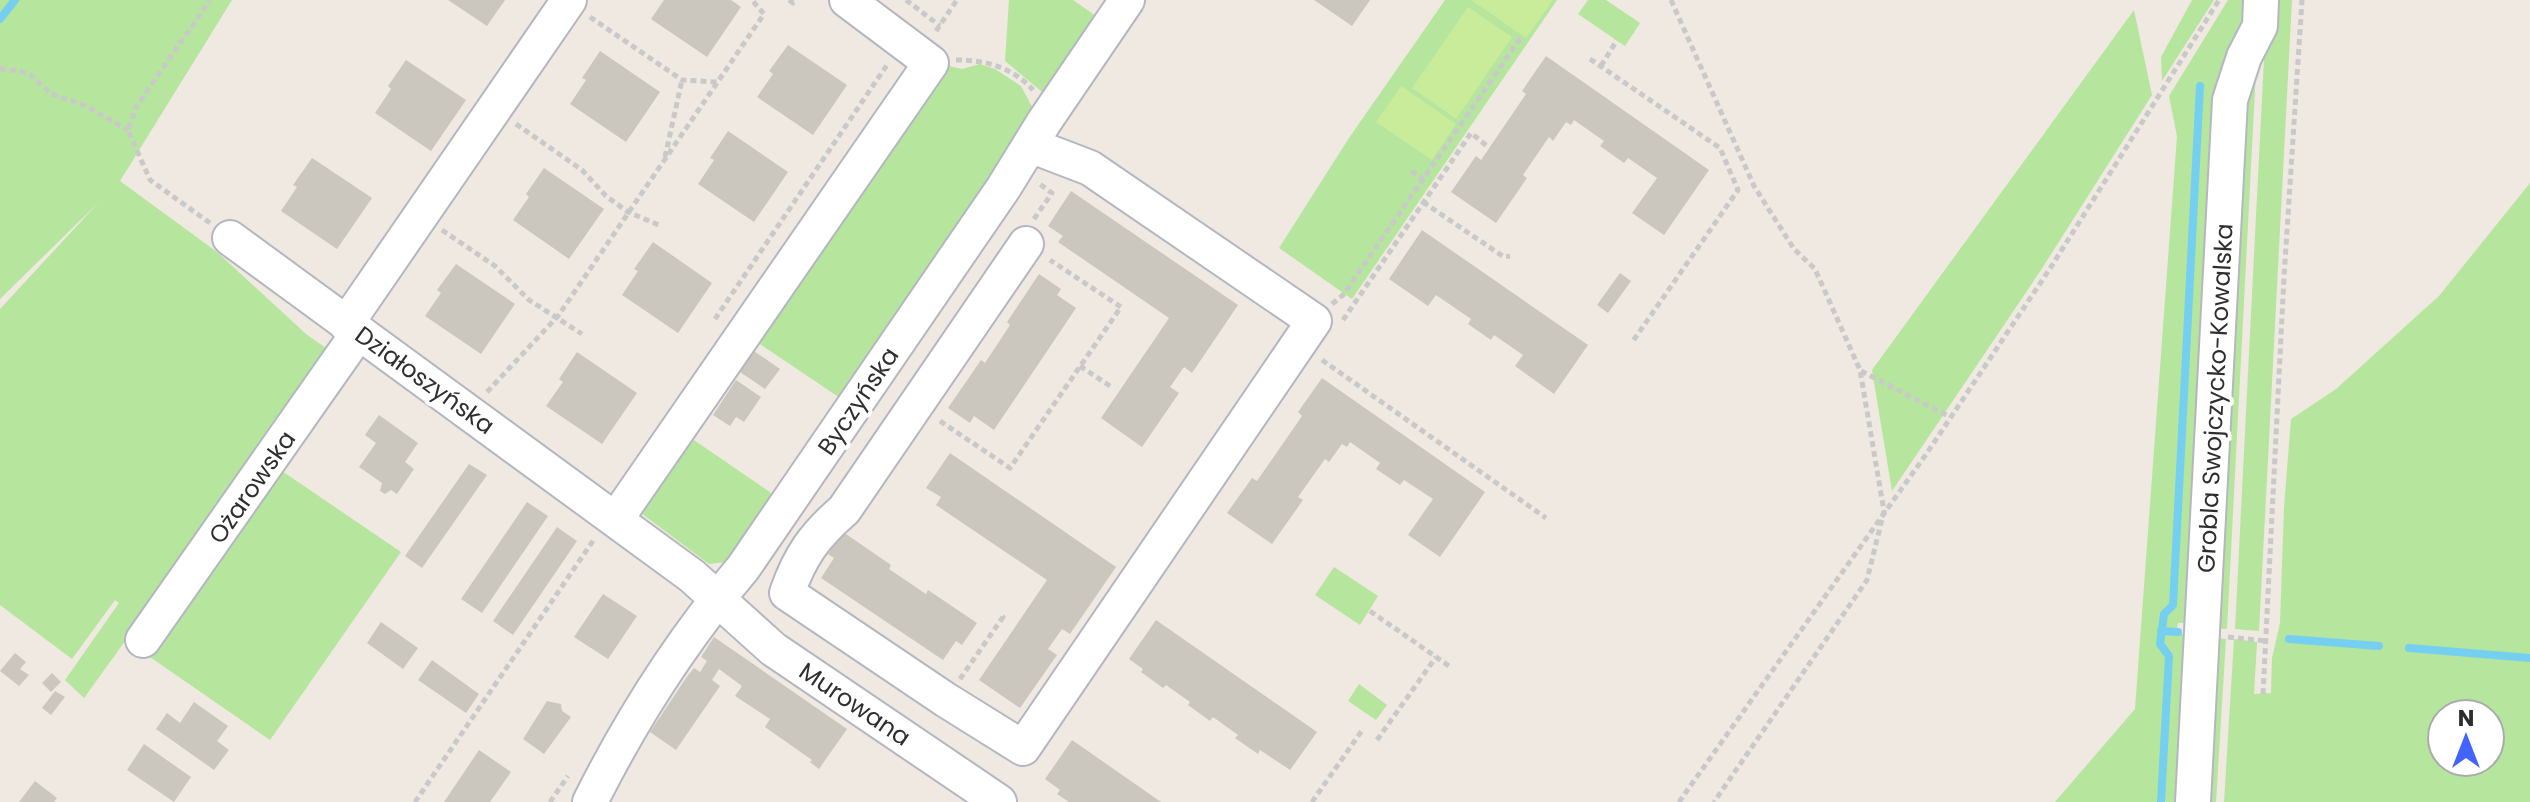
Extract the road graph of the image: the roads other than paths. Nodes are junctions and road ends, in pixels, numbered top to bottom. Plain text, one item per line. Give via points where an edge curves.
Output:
1 (847, 0) edge
2 (1127, 0) edge
3 (2261, 0) edge
4 (568, 1) edge
5 (1031, 160) junction
6 (230, 238) road end
7 (1026, 244) road end
8 (353, 328) junction
9 (791, 498) junction
10 (613, 517) junction
11 (827, 524) junction
12 (718, 598) junction
13 (143, 640) dead end
14 (590, 802) edge
15 (999, 802) edge
16 (2193, 802) edge

1 - 10 street via 918,53
2 - 5 street, Byczyńska via 1053,109
3 - 16 street, Grobla Swojczycko-Kowalska via 2260,26 2230,100
4 - 8 street, Ożarowska via 421,216
5 - 9 street, Byczyńska
5 - 11 street via 1043,150 1090,168 1325,326 1023,748 787,593 798,561
6 - 8 street, Działoszyńska
7 - 11 street via 844,510
8 - 10 street, Działoszyńska
8 - 13 street, Ożarowska
9 - 11 street
9 - 12 street, Byczyńska
10 - 12 street, Działoszyńska
12 - 14 street, Byczyńska via 649,691
12 - 15 street, Murowana via 773,649

